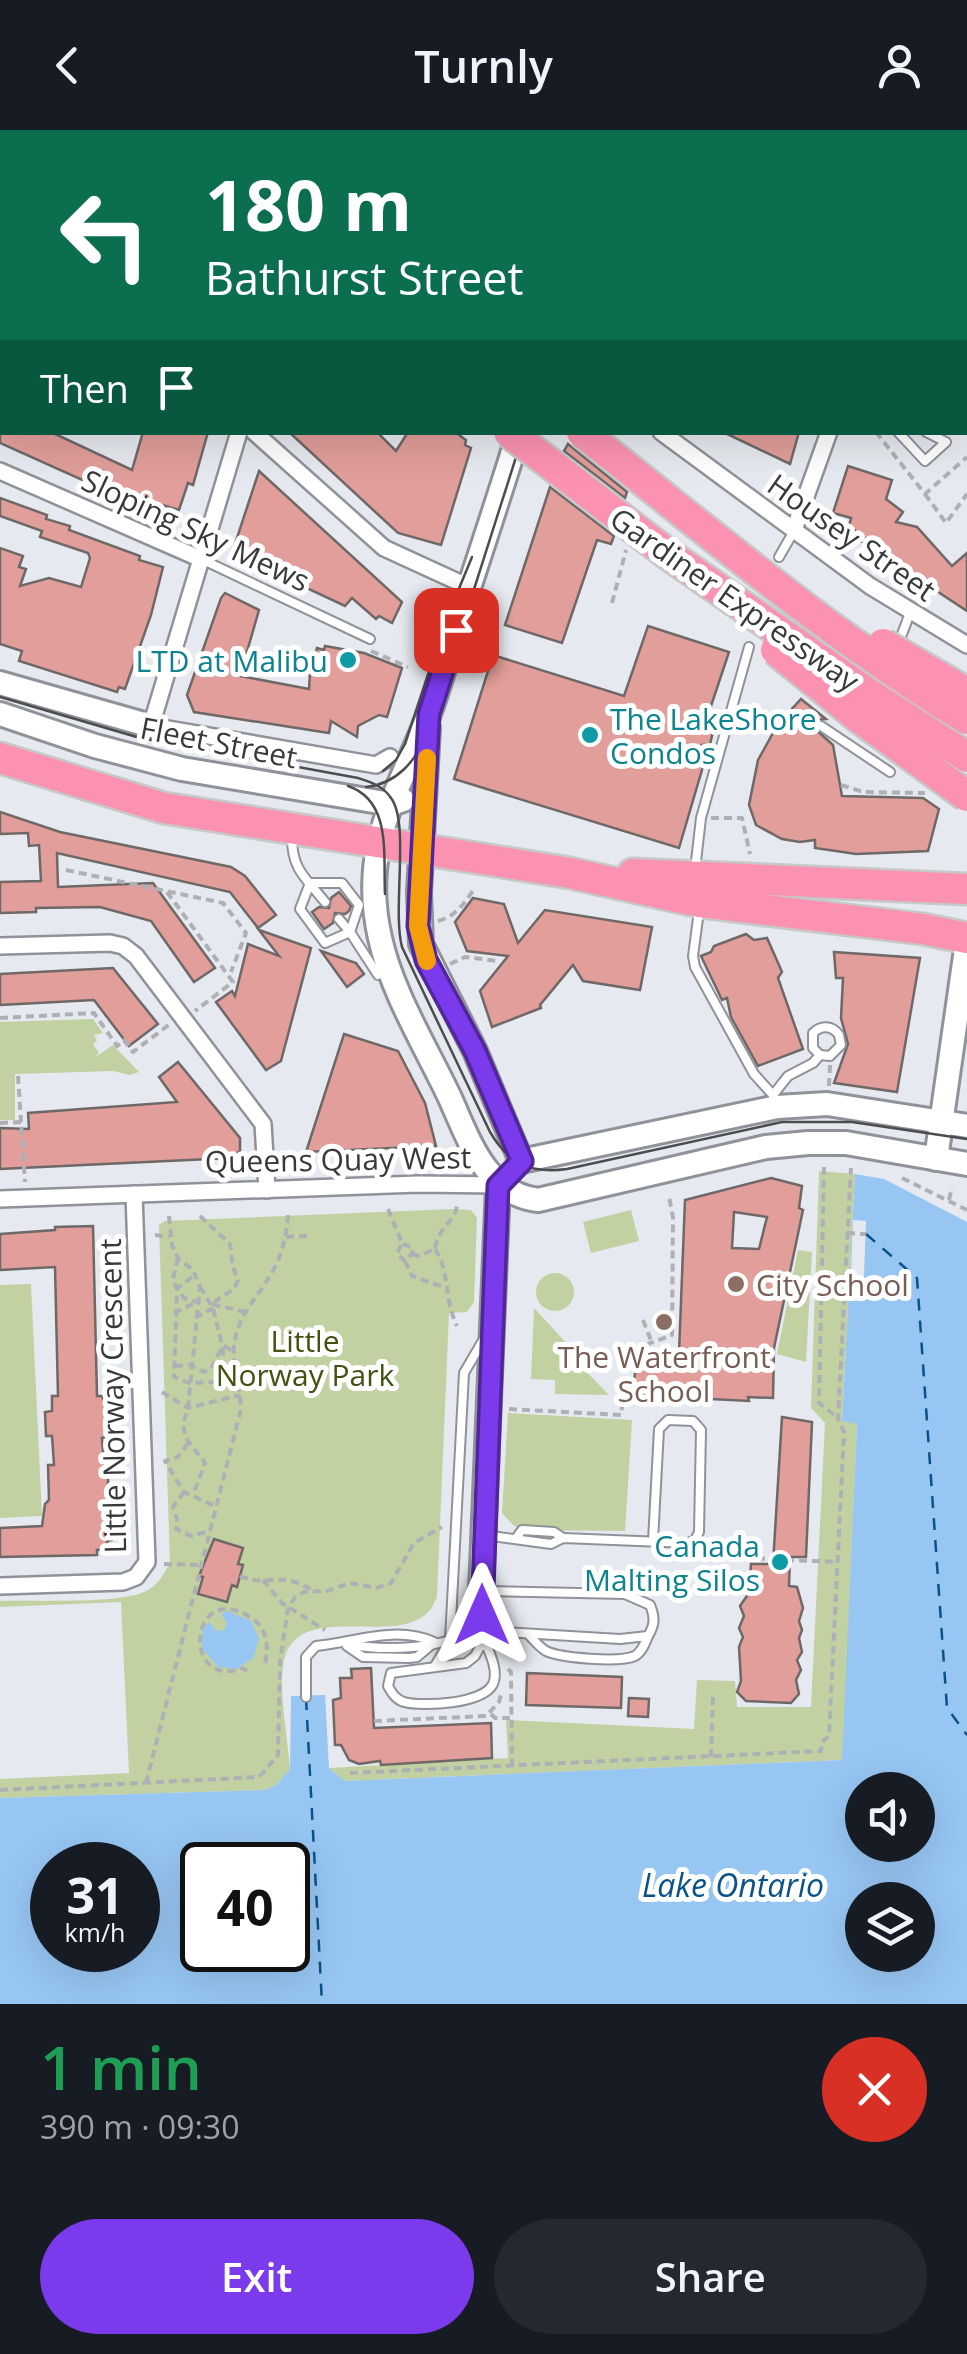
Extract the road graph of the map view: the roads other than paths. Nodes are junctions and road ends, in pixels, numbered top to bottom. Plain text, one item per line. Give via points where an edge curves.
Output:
1 (237, 435) edge
2 (257, 435) edge
3 (513, 435) edge
4 (518, 435) edge
5 (586, 435) edge
6 (828, 435) edge
7 (901, 435) edge
8 (932, 435) edge
9 (677, 437) edge
10 (0, 471) edge
11 (794, 530) junction
12 (665, 552) junction
13 (779, 557) dead end
14 (201, 559) junction
15 (749, 565) junction
16 (469, 587) junction
17 (910, 613) junction
18 (370, 639) road end
19 (899, 642) dead end
20 (967, 645) edge
21 (749, 647) dead end
22 (0, 683) edge
23 (967, 692) edge
24 (0, 714) edge
25 (429, 714) junction
26 (967, 719) edge
27 (152, 726) junction
28 (821, 726) dead end
29 (859, 741) dead end
30 (856, 751) junction
31 (707, 754) dead end
32 (390, 757) dead end
33 (967, 757) edge
34 (0, 758) edge
35 (720, 758) junction
36 (890, 772) dead end
37 (699, 782) dead end
38 (426, 783) junction
39 (711, 787) junction
40 (967, 796) edge
41 (389, 804) junction
42 (292, 829) junction
43 (379, 842) junction
44 (421, 849) junction
45 (310, 883) junction
46 (697, 889) junction
47 (967, 889) edge
48 (325, 902) dead end
49 (339, 918) dead end
50 (350, 932) junction
51 (967, 940) edge
52 (358, 943) junction
53 (0, 946) edge
54 (383, 948) junction
55 (378, 975) dead end
56 (961, 1027) edge
57 (825, 1056) road end
58 (775, 1101) junction
59 (941, 1121) junction
60 (967, 1126) edge
61 (936, 1159) junction
62 (522, 1161) junction
63 (967, 1164) edge
64 (498, 1186) junction
65 (267, 1190) junction
66 (134, 1194) junction
67 (0, 1198) edge
68 (494, 1325) junction
69 (484, 1534) junction
70 (653, 1541) junction
71 (0, 1586) edge
72 (481, 1590) junction
73 (483, 1628) junction
74 (528, 1634) junction
75 (648, 1636) junction
76 (450, 1640) junction
77 (434, 1642) junction
78 (343, 1643) junction
79 (436, 1666) junction
80 (306, 1697) dead end

1 - 14 street
2 - 16 street via 384,548
3 - 12 highway, Gardiner Expressway, bridge
4 - 16 street
5 - 15 highway, Gardiner Expressway, bridge
6 - 11 street
7 - 8 lane via 924,461 946,442
9 - 11 street, Housey Street
10 - 14 street, Sloping Sky Mews
11 - 13 lane
11 - 17 street, Housey Street
12 - 33 highway, Gardiner Expressway, bridge
12 - 40 highway, bridge via 805,675
14 - 18 lane, Sloping Sky Mews
14 - 27 street
15 - 23 highway, bridge
15 - 26 highway, Gardiner Expressway, bridge
16 - 25 street
17 - 19 lane
17 - 20 street, Housey Street
21 - 35 lane
22 - 27 street, Fleet Street
24 - 41 street, Fleet Street via 182,768
25 - 38 street
25 - 41 street
27 - 32 street, Fleet Street via 376,765
28 - 30 lane
29 - 30 lane
30 - 36 lane
31 - 35 lane
34 - 42 highway via 164,808
35 - 39 lane
37 - 39 lane
38 - 41 street
38 - 44 street
39 - 46 lane via 701,818
41 - 43 street
42 - 43 highway
42 - 45 lane via 292,859
43 - 44 highway
43 - 54 street via 375,885
44 - 46 highway
44 - 62 street via 421,944
45 - 48 lane
45 - 50 lane via 342,884 359,906
45 - 50 lane via 300,909 325,944
46 - 47 highway
46 - 51 highway
46 - 58 lane via 695,967
49 - 50 lane
50 - 52 lane
51 - 56 street
52 - 54 lane
52 - 55 lane
53 - 65 street via 110,943 136,956 262,1124
54 - 64 street via 402,1007
56 - 59 street
57 - 58 lane via 788,1076
58 - 59 street
58 - 62 street
59 - 60 street
59 - 61 street
61 - 63 street, Queens Quay West
61 - 64 street, Queens Quay West via 808,1143 538,1200
62 - 64 street
64 - 65 street, Queens Quay West
64 - 68 street
65 - 66 street, Queens Quay West
66 - 67 street, Queens Quay West
66 - 71 street, Little Norway Crescent via 147,1562 124,1582
68 - 69 street
68 - 76 lane via 464,1373
69 - 70 lane via 517,1537 522,1530
69 - 72 street
70 - 70 lane via 688,1543 699,1532 701,1430 694,1421 668,1420 659,1428
72 - 73 street
72 - 75 lane via 625,1594 650,1605
73 - 74 lane
73 - 76 lane
73 - 79 lane via 475,1656
73 - 79 lane via 495,1673 480,1698 406,1703 388,1686 391,1673
74 - 75 lane
74 - 75 lane via 544,1650 570,1657 619,1658 633,1657
76 - 77 lane
76 - 79 lane
77 - 78 lane via 416,1634
77 - 78 lane via 409,1658 363,1657
78 - 80 lane via 310,1650

